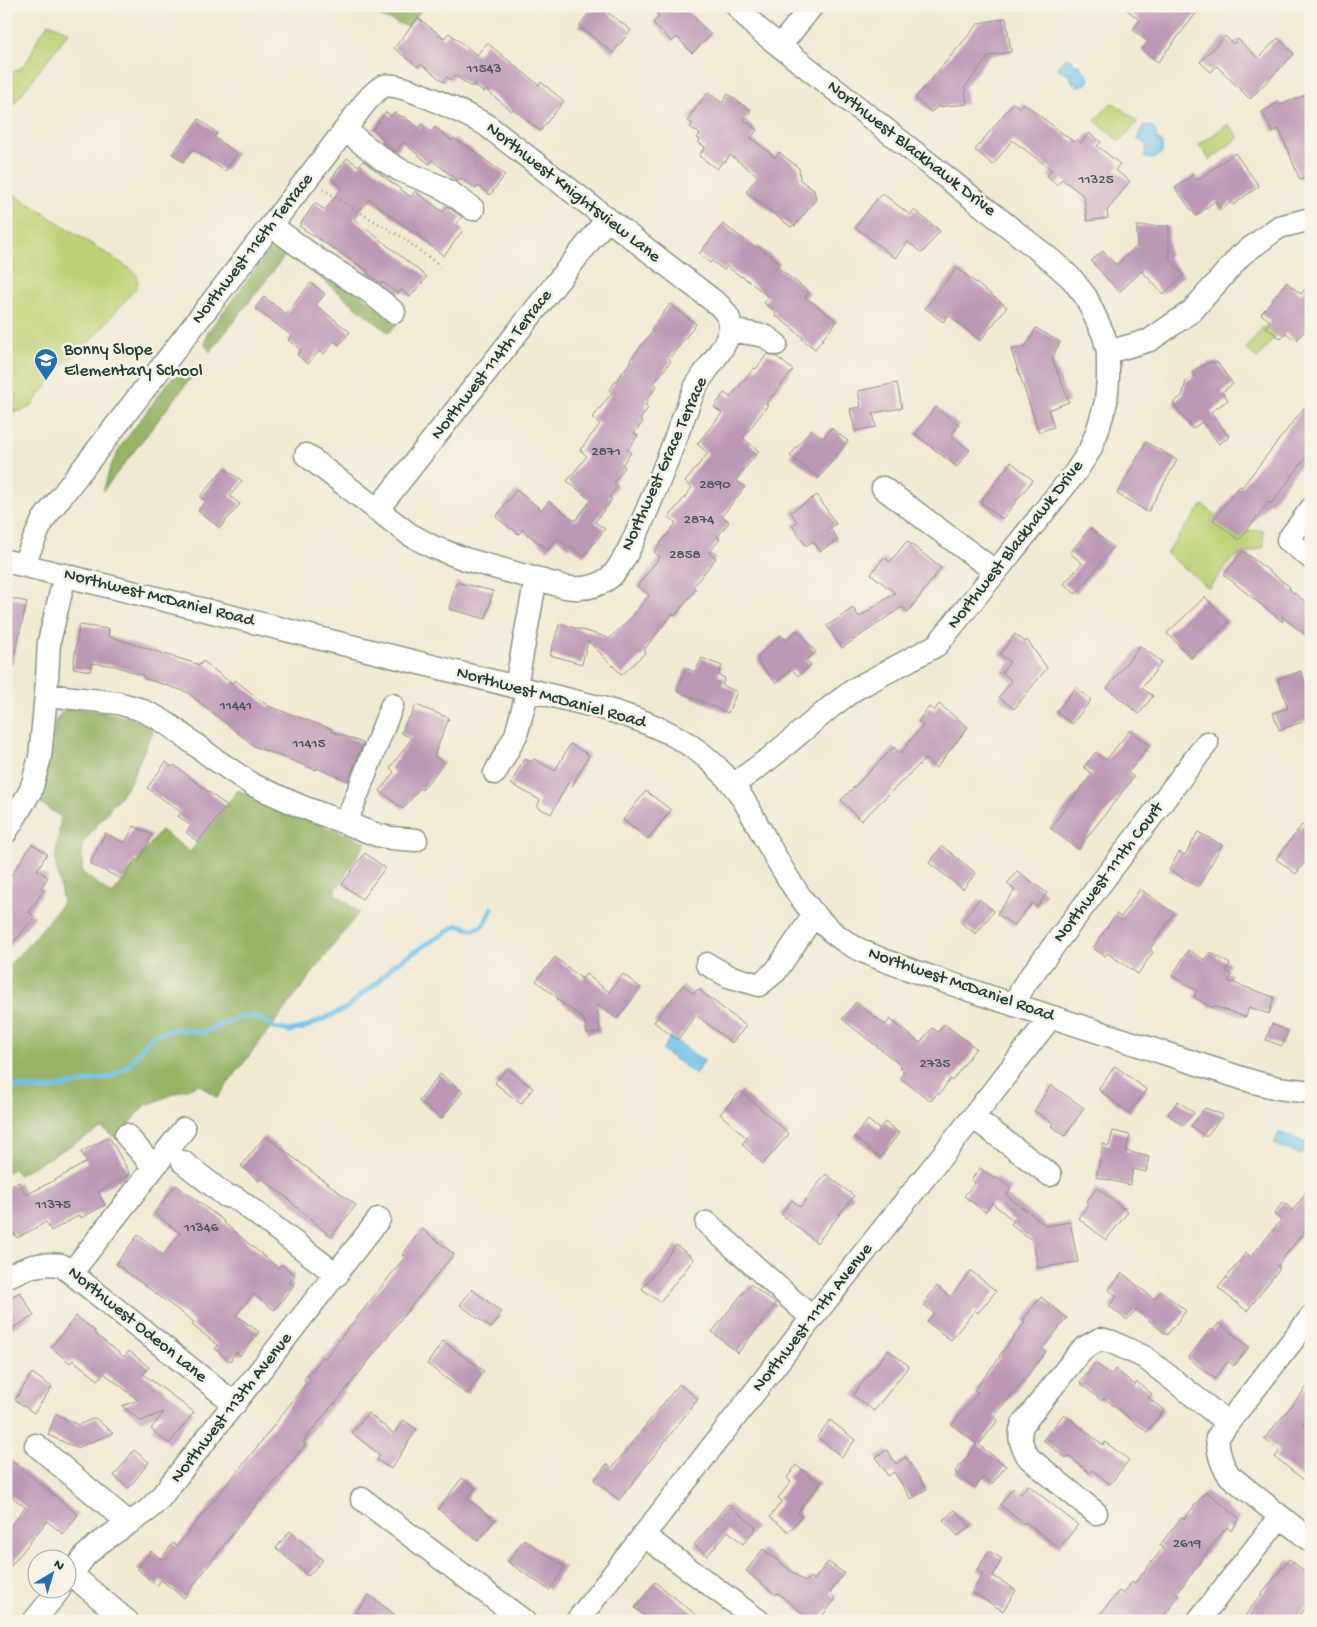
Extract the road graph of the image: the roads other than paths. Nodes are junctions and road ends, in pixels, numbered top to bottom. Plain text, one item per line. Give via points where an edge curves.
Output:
1 (737, 6) edge
2 (812, 6) edge
3 (780, 46) junction
4 (387, 85) joint
5 (345, 130) junction
6 (474, 209) dead end
7 (1311, 218) edge
8 (607, 219) junction
9 (272, 226) junction
10 (394, 312) dead end
11 (729, 332) junction
12 (776, 344) dead end
13 (1108, 352) junction
14 (306, 455) dead end
15 (882, 488) dead end
16 (1311, 509) edge
17 (377, 510) junction
18 (1311, 558) edge
19 (14, 563) edge
20 (996, 572) junction
21 (65, 575) junction
22 (536, 578) junction
23 (522, 688) junction
24 (46, 695) junction
25 (392, 704) dead end
26 (1207, 743) dead end
27 (495, 772) dead end
28 (733, 785) junction
29 (346, 822) junction
30 (6, 832) edge
31 (416, 840) dead end
32 (814, 915) junction
33 (707, 964) dead end
34 (1014, 1005) junction
35 (1051, 1017) junction
36 (1311, 1092) edge
37 (974, 1116) junction
38 (184, 1128) dead end
39 (126, 1136) dead end
40 (182, 1162) dead end
41 (154, 1167) junction
42 (1050, 1175) dead end
43 (379, 1219) dead end
44 (707, 1223) dead end
45 (72, 1272) junction
46 (336, 1275) junction
47 (6, 1277) edge
48 (1311, 1317) edge
49 (812, 1318) junction
50 (235, 1404) junction
51 (1228, 1422) junction
52 (36, 1445) dead end
53 (362, 1499) dead end
54 (1096, 1513) dead end
55 (1280, 1516) junction
56 (129, 1524) junction
57 (643, 1536) junction
58 (1311, 1541) edge
59 (78, 1565) edge
60 (78, 1589) edge
61 (51, 1600) edge
62 (34, 1621) edge
63 (127, 1621) edge
64 (524, 1621) edge
65 (577, 1621) edge
66 (759, 1621) edge
67 (1198, 1621) edge

1 - 3 street, Northwest Blackhawk Drive
2 - 3 street
3 - 13 street, Northwest Blackhawk Drive via 1058,266 1086,297
4 - 5 street, Northwest 116th Terrace via 371,96
4 - 8 street, Northwest Knightsview Lane via 442,104 484,124
5 - 6 street via 400,170 451,192
5 - 9 street, Northwest 116th Terrace
7 - 13 street via 1279,227 1241,255 1192,311 1150,340
8 - 11 street, Northwest Knightsview Lane via 720,306 729,319
8 - 17 street, Northwest 114th Terrace
9 - 10 street via 370,292
9 - 19 street, Northwest 116th Terrace via 43,520
11 - 12 street via 765,336
11 - 22 street, Northwest Grace Terrace via 723,347 695,388 641,525 610,577 594,586 582,588
13 - 20 street, Northwest Blackhawk Drive via 1106,402 1090,450
14 - 17 street
15 - 20 street
16 - 18 street via 1288,540
17 - 22 street via 433,547
19 - 21 street, Northwest McDaniel Road
20 - 28 street, Northwest Blackhawk Drive via 937,645 855,689
21 - 23 street, Northwest McDaniel Road
21 - 24 street via 49,642
22 - 23 street
23 - 27 street via 516,735
23 - 28 street, Northwest McDaniel Road via 630,716 667,731 690,744 720,769
24 - 29 street via 118,703 139,709 172,727 253,785
24 - 30 street via 40,757 31,790
25 - 29 street
26 - 34 street, Northwest 111th Court via 1024,985
28 - 32 street, Northwest McDaniel Road via 797,894
29 - 31 street via 377,835
32 - 33 street via 776,971 759,985 728,976
32 - 34 street, Northwest McDaniel Road via 848,944 882,960
34 - 35 street, Northwest McDaniel Road
35 - 36 street, Northwest McDaniel Road via 1254,1082
35 - 37 street, Northwest 111th Avenue
37 - 42 street
37 - 49 street, Northwest 111th Avenue
38 - 41 street
39 - 41 street
40 - 46 street via 226,1196 236,1198
41 - 45 street
43 - 46 street, Northwest 113th Avenue
44 - 49 street
45 - 47 street, Northwest Odeon Lane via 61,1265 39,1263
45 - 50 street, Northwest Odeon Lane
46 - 50 street, Northwest 113th Avenue
48 - 51 street
49 - 57 street, Northwest 111th Avenue
50 - 56 street, Northwest 113th Avenue via 160,1498
51 - 54 street via 1144,1357 1100,1339 1084,1348 1020,1431 1022,1448 1029,1458
51 - 55 street via 1217,1438 1223,1467
52 - 56 street
53 - 64 street
55 - 58 street
55 - 67 street
56 - 59 street, Northwest 113th Avenue via 98,1544
57 - 65 street, Northwest 111th Avenue
57 - 66 street
60 - 63 street
61 - 62 street, Northwest 113th Avenue

